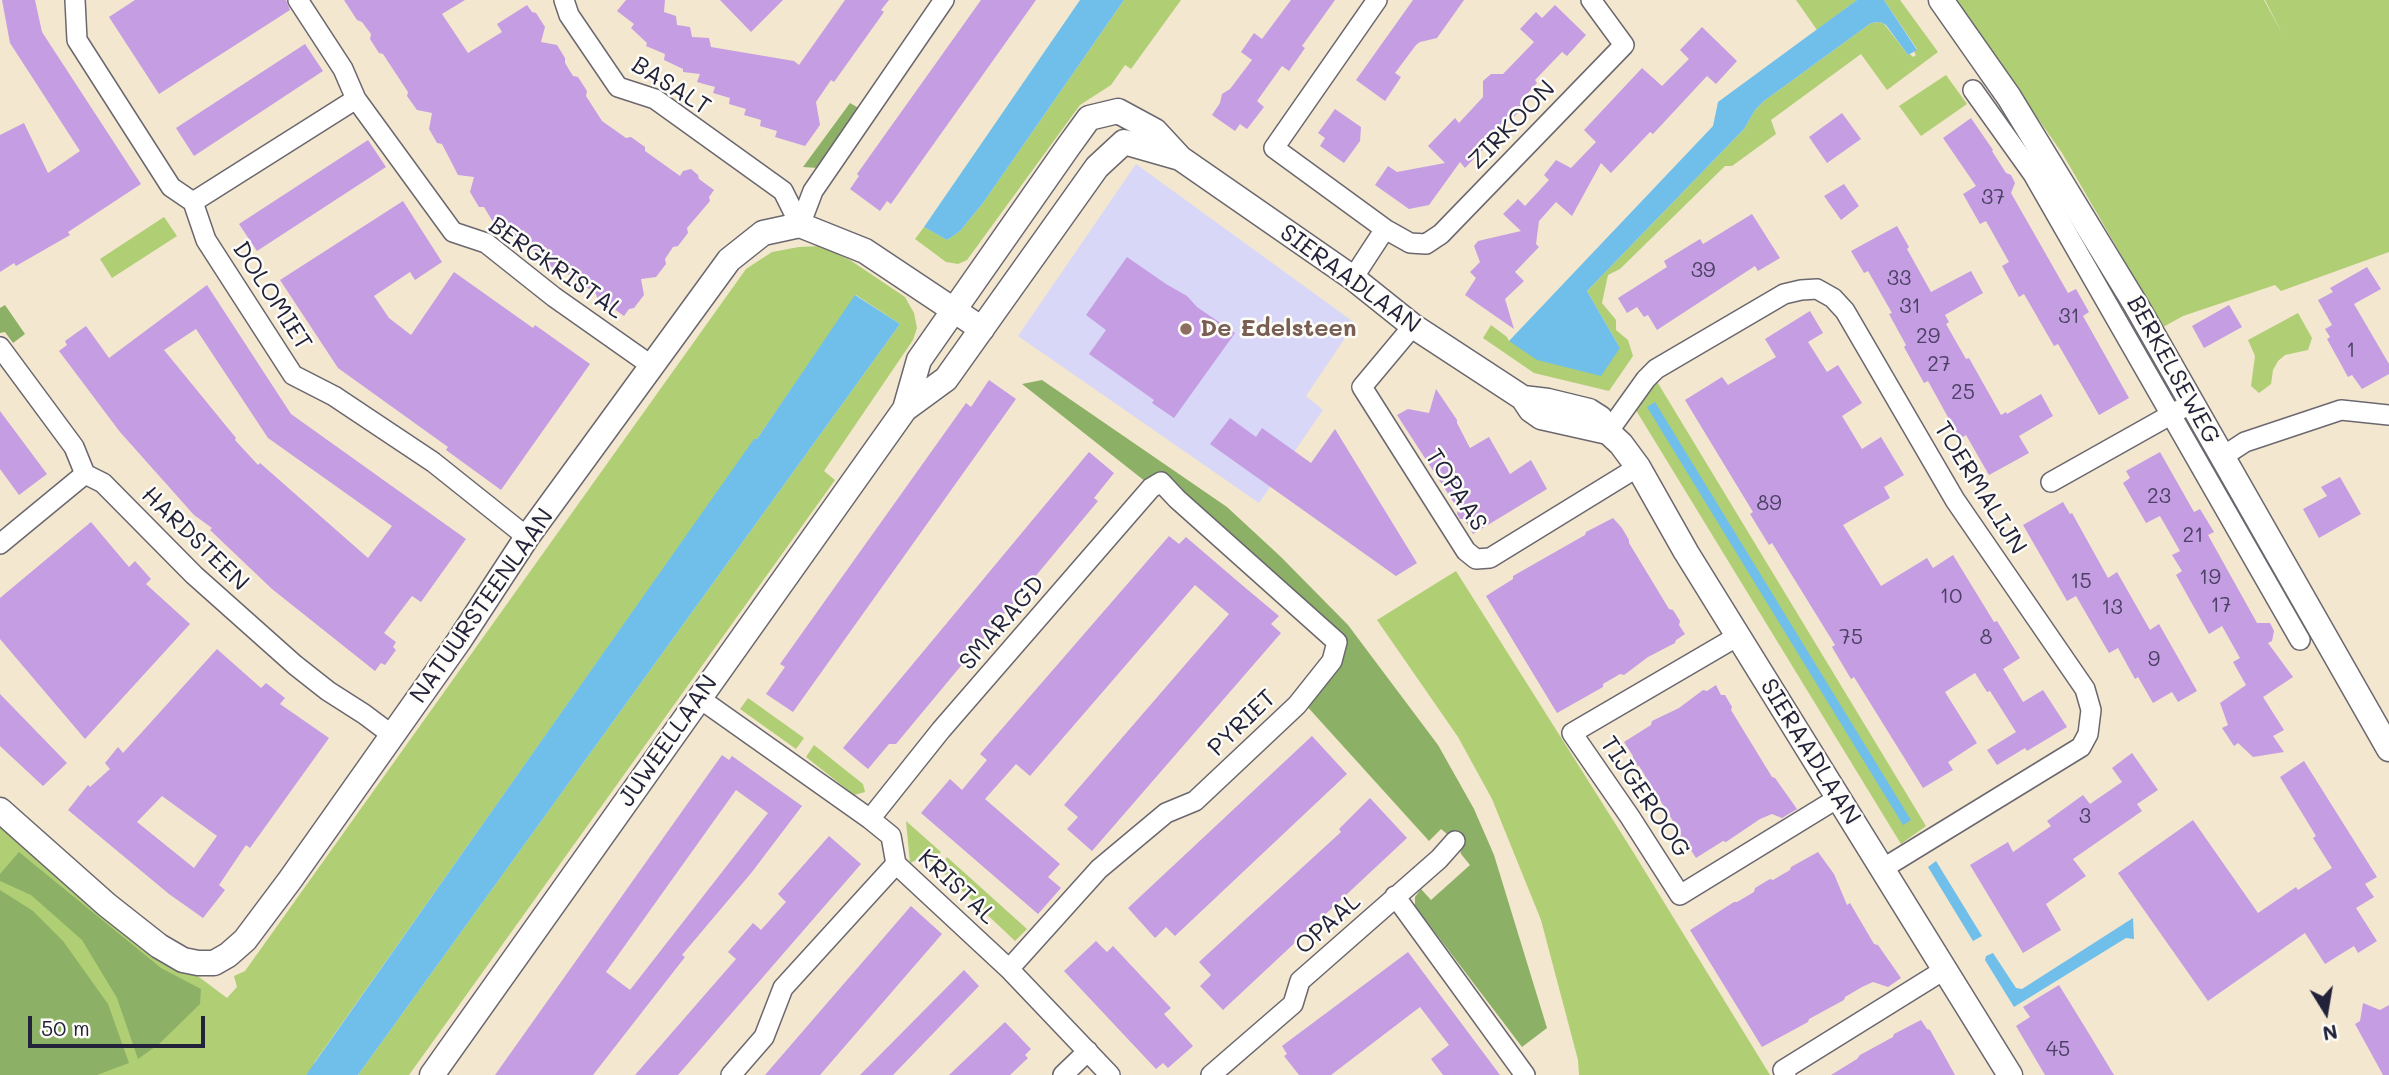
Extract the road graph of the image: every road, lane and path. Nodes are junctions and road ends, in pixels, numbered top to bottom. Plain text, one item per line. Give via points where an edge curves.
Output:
1 (75, 0) edge
2 (298, 0) edge
3 (564, 0) edge
4 (944, 0) edge
5 (1377, 0) edge
6 (1591, 0) edge
7 (1941, 0) edge
8 (1973, 90) dead end
9 (356, 99) junction
10 (1180, 158) junction
11 (193, 202) junction
12 (800, 225) junction
13 (1385, 229) junction
14 (1353, 278) junction
15 (954, 312) junction
16 (1413, 326) junction
17 (982, 329) junction
18 (0, 347) edge
19 (652, 366) junction
20 (905, 409) junction
21 (2181, 409) junction
22 (2389, 415) edge
23 (1608, 432) junction
24 (2222, 457) junction
25 (1639, 467) junction
26 (85, 474) junction
27 (2051, 482) dead end
28 (1177, 499) joint
29 (527, 537) junction
30 (0, 544) edge
31 (1738, 636) junction
32 (2300, 640) dead end
33 (699, 698) junction
34 (392, 735) junction
35 (2389, 750) edge
36 (1838, 798) junction
37 (0, 810) edge
38 (870, 819) junction
39 (1455, 841) dead end
40 (896, 864) junction
41 (1882, 869) junction
42 (1395, 896) junction
43 (1009, 970) junction
44 (1944, 970) junction
45 (1088, 1051) junction
46 (432, 1075) edge
47 (731, 1075) edge
48 (1063, 1075) edge
49 (1110, 1075) edge
50 (1211, 1075) edge
51 (1525, 1075) edge
52 (1786, 1075) edge
53 (2010, 1075) edge

1 - 11 street, DOLOMIET via 77,40 172,187
2 - 9 street, BERGKRISTAL via 343,69
3 - 12 street, BASALT via 569,15 618,87 655,99 783,191
4 - 12 street via 813,191
5 - 13 street, ZIRKOON via 1274,148
6 - 13 street, ZIRKOON via 1624,45 1441,234 1426,244 1410,243
7 - 21 street, BERKELSEWEG via 2009,97 2136,305
8 - 21 street, BERKELSEWEG via 2033,174
9 - 11 street
9 - 19 street, BERGKRISTAL via 453,232 486,243
10 - 14 street, SIERAADLAAN
10 - 15 street, SIERAADLAAN via 1155,131 1118,111 1089,118
10 - 17 street, SIERAADLAAN via 1124,142 1097,167
11 - 29 street, DOLOMIET via 206,240 293,375 334,396 433,463
12 - 15 street via 865,251
12 - 19 street, NATUURSTEENLAAN via 763,233 729,260
13 - 14 street
14 - 16 street, SIERAADLAAN
15 - 17 street
15 - 20 street, JUWEELLAAN via 919,360
16 - 23 street, SIERAADLAAN via 1523,398 1589,411
16 - 25 street, TOPAAS via 1363,387 1466,551 1476,559 1490,558
17 - 20 street, JUWEELLAAN via 946,379
18 - 26 street via 74,447
19 - 29 street, NATUURSTEENLAAN
20 - 33 street, JUWEELLAAN
21 - 24 street, BERKELSEWEG
21 - 27 street
21 - 32 street, BERKELSEWEG
22 - 24 street via 2342,410 2245,442
23 - 25 street, SIERAADLAAN
23 - 41 street, TOERMALIJN via 1656,369 1784,294 1817,289 1845,311 1955,500 2085,689 2091,710 2081,747
24 - 35 street, BERKELSEWEG
25 - 31 street, SIERAADLAAN
26 - 30 street
26 - 34 street, HARDSTEEN via 103,482 194,575 295,665
28 - 38 street, SMARAGD via 1161,482 1150,488
28 - 43 street, PYRIET via 1337,642 1332,661 1297,705 1195,801 1166,813 1099,869
29 - 34 street, NATUURSTEENLAAN
31 - 36 street, SIERAADLAAN
31 - 36 street, TIJGEROOG via 1572,733 1680,895
33 - 38 street, KRISTAL
33 - 46 street, JUWEELLAAN
34 - 37 street, NATUURSTEENLAAN via 245,940 214,963 183,960 159,946
36 - 41 street, SIERAADLAAN
38 - 40 street, KRISTAL via 891,836
39 - 42 street, OPAAL
40 - 43 street, KRISTAL
40 - 47 street via 783,988 764,1037
41 - 44 street, SIERAADLAAN
42 - 50 street, OPAAL via 1300,981 1293,1004
42 - 51 street
43 - 45 street, KRISTAL
44 - 52 street via 1783,1070
44 - 53 street, SIERAADLAAN
45 - 48 street
45 - 49 street, KRISTAL

